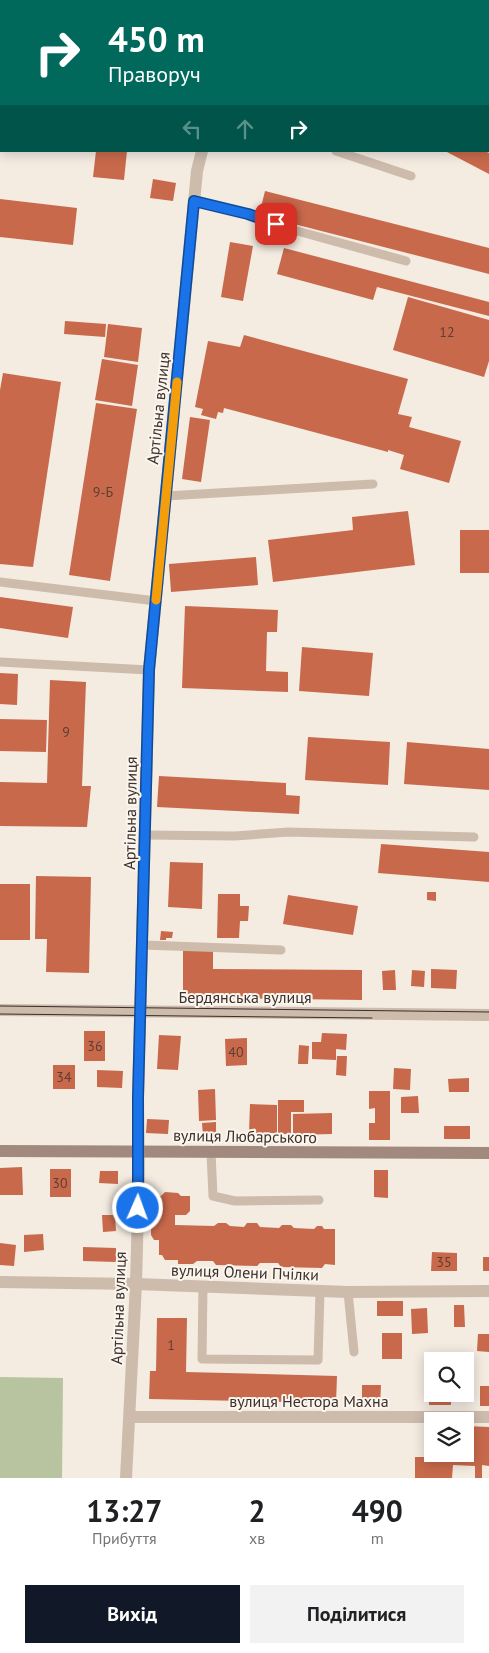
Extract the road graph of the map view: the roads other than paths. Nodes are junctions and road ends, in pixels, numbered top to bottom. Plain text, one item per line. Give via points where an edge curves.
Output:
1 (202, 152) edge
2 (339, 152) edge
3 (411, 176) dead end
4 (194, 201) junction
5 (406, 261) dead end
6 (373, 484) dead end
7 (166, 496) junction
8 (0, 582) edge
9 (156, 601) junction
10 (0, 662) edge
11 (149, 670) junction
12 (146, 836) junction
13 (474, 837) dead end
14 (143, 945) junction
15 (280, 950) dead end
16 (0, 1010) edge
17 (141, 1012) junction
18 (489, 1015) edge
19 (0, 1151) edge
20 (139, 1151) junction
21 (211, 1153) junction
22 (489, 1153) edge
23 (319, 1200) dead end
24 (0, 1282) edge
25 (136, 1284) junction
26 (203, 1286) junction
27 (489, 1291) edge
28 (320, 1292) junction
29 (348, 1292) junction
30 (354, 1352) dead end
31 (130, 1417) junction
32 (489, 1417) edge
33 (126, 1478) edge

1 - 4 street, Артільна вулиця
2 - 3 lane
4 - 5 lane
4 - 7 street, Артільна вулиця
6 - 7 lane
7 - 9 street, Артільна вулиця
8 - 9 lane
9 - 11 street, Артільна вулиця
10 - 11 lane
11 - 12 street, Артільна вулиця
12 - 13 lane via 235,836 288,832
12 - 14 street, Артільна вулиця
14 - 15 lane
14 - 17 street, Артільна вулиця
16 - 17 street, Бердянська вулиця
17 - 18 street, Бердянська вулиця
17 - 20 street, Артільна вулиця
19 - 20 main road, вулиця Любарського
20 - 21 main road, вулиця Любарського
20 - 25 street, Артільна вулиця
21 - 22 main road, вулиця Любарського
21 - 23 lane via 212,1196 235,1201
24 - 25 street, вулиця Олени Пчілки
25 - 26 street, вулиця Олени Пчілки
25 - 31 street, Артільна вулиця
26 - 28 street, вулиця Олени Пчілки
26 - 28 lane via 202,1359 318,1360
27 - 29 street, вулиця Олени Пчілки
28 - 29 street, вулиця Олени Пчілки
29 - 30 lane
31 - 32 street, вулиця Нестора Махна
31 - 33 street, Артільна вулиця

